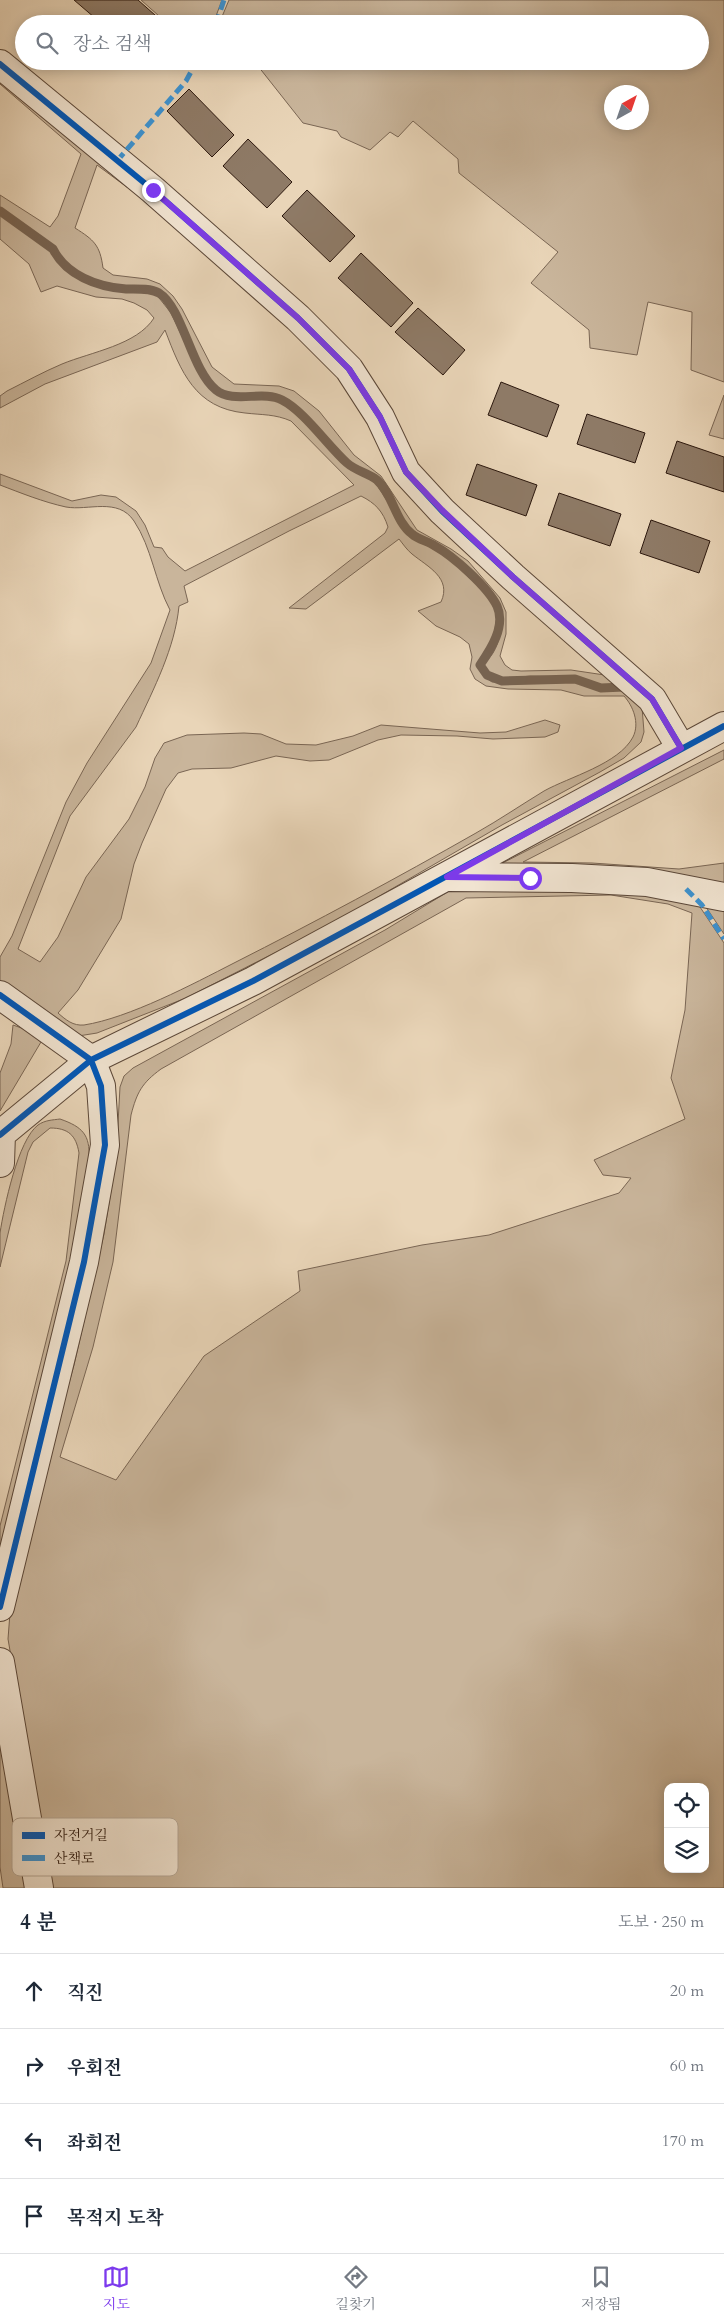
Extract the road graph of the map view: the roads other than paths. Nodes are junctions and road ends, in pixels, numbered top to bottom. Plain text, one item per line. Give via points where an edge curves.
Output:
1 (0, 64) edge
2 (724, 726) edge
3 (681, 748) junction
4 (447, 877) junction
5 (724, 897) edge
6 (0, 996) edge
7 (91, 1060) junction
8 (0, 1134) edge
9 (0, 1163) edge
10 (0, 1607) edge
11 (0, 1662) edge
12 (27, 1818) edge

1 - 3 street via 153,190 298,318 349,369 380,417 406,472 513,577 652,699
2 - 3 street
3 - 4 street
4 - 5 street via 637,881
4 - 7 street via 253,981
6 - 7 street
7 - 8 street
7 - 10 street via 101,1086 105,1145 84,1262
8 - 9 street
11 - 12 street

